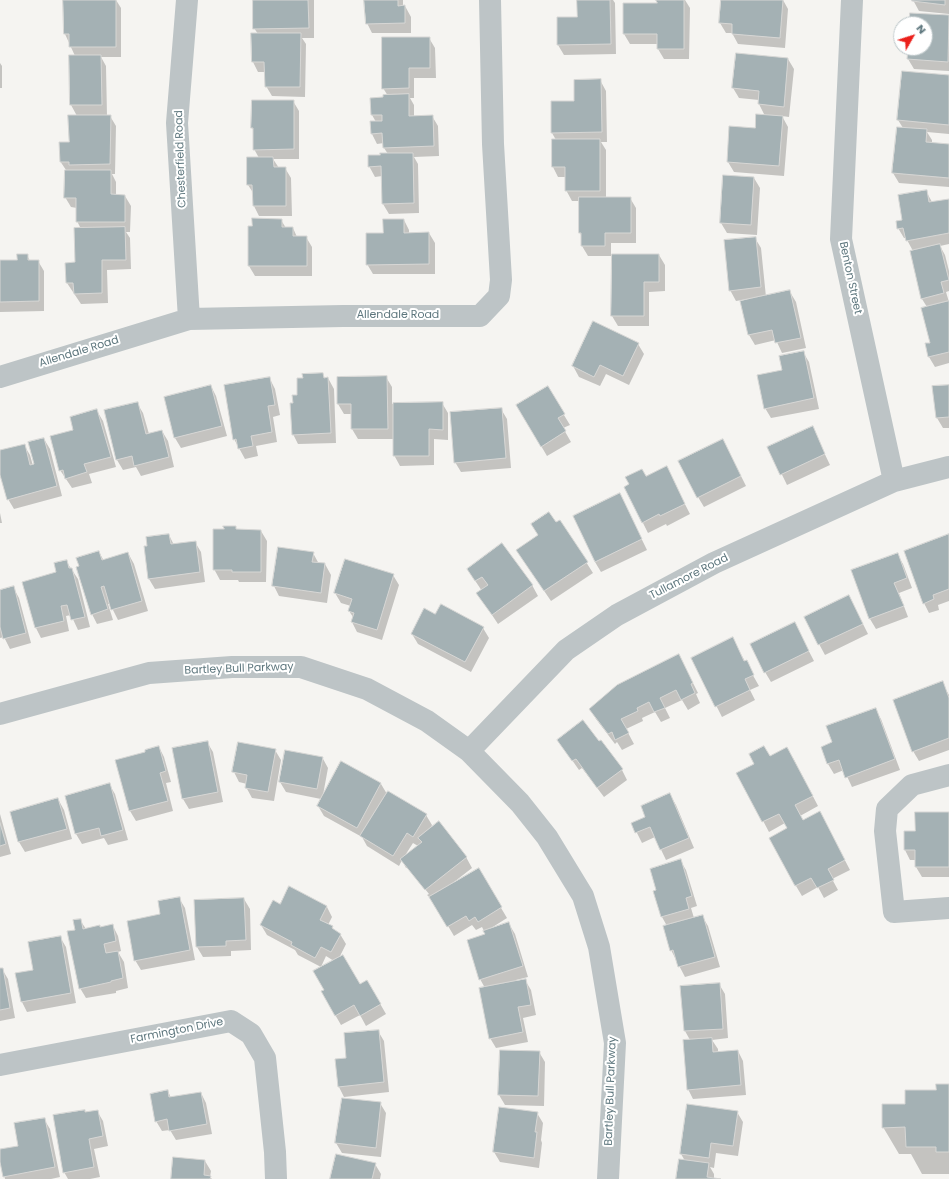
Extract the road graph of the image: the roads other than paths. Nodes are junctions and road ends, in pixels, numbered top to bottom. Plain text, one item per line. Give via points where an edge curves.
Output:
1 (188, 0) edge
2 (490, 0) edge
3 (852, 0) edge
4 (189, 319) junction
5 (0, 377) edge
6 (949, 466) edge
7 (894, 481) junction
8 (0, 714) edge
9 (469, 751) junction
10 (949, 775) edge
11 (949, 908) edge
12 (0, 1065) edge
13 (276, 1179) edge
14 (608, 1179) edge

1 - 4 street, Chesterfield Road via 177,123
2 - 4 street, Allendale Road via 493,144 501,280 499,296 480,316
3 - 7 street, Benton Street via 841,238
4 - 5 street, Allendale Road
6 - 7 street, Tullamore Road
7 - 9 street, Tullamore Road via 714,563 617,615 566,650
8 - 9 street, Bartley Bull Parkway via 149,673 232,667 301,667 367,689 428,721
9 - 14 street, Bartley Bull Parkway via 542,831 583,896 599,947 615,1043
10 - 11 street via 912,785 887,809 885,831 894,912
12 - 13 street, Farmington Drive via 231,1021 251,1034 265,1058

